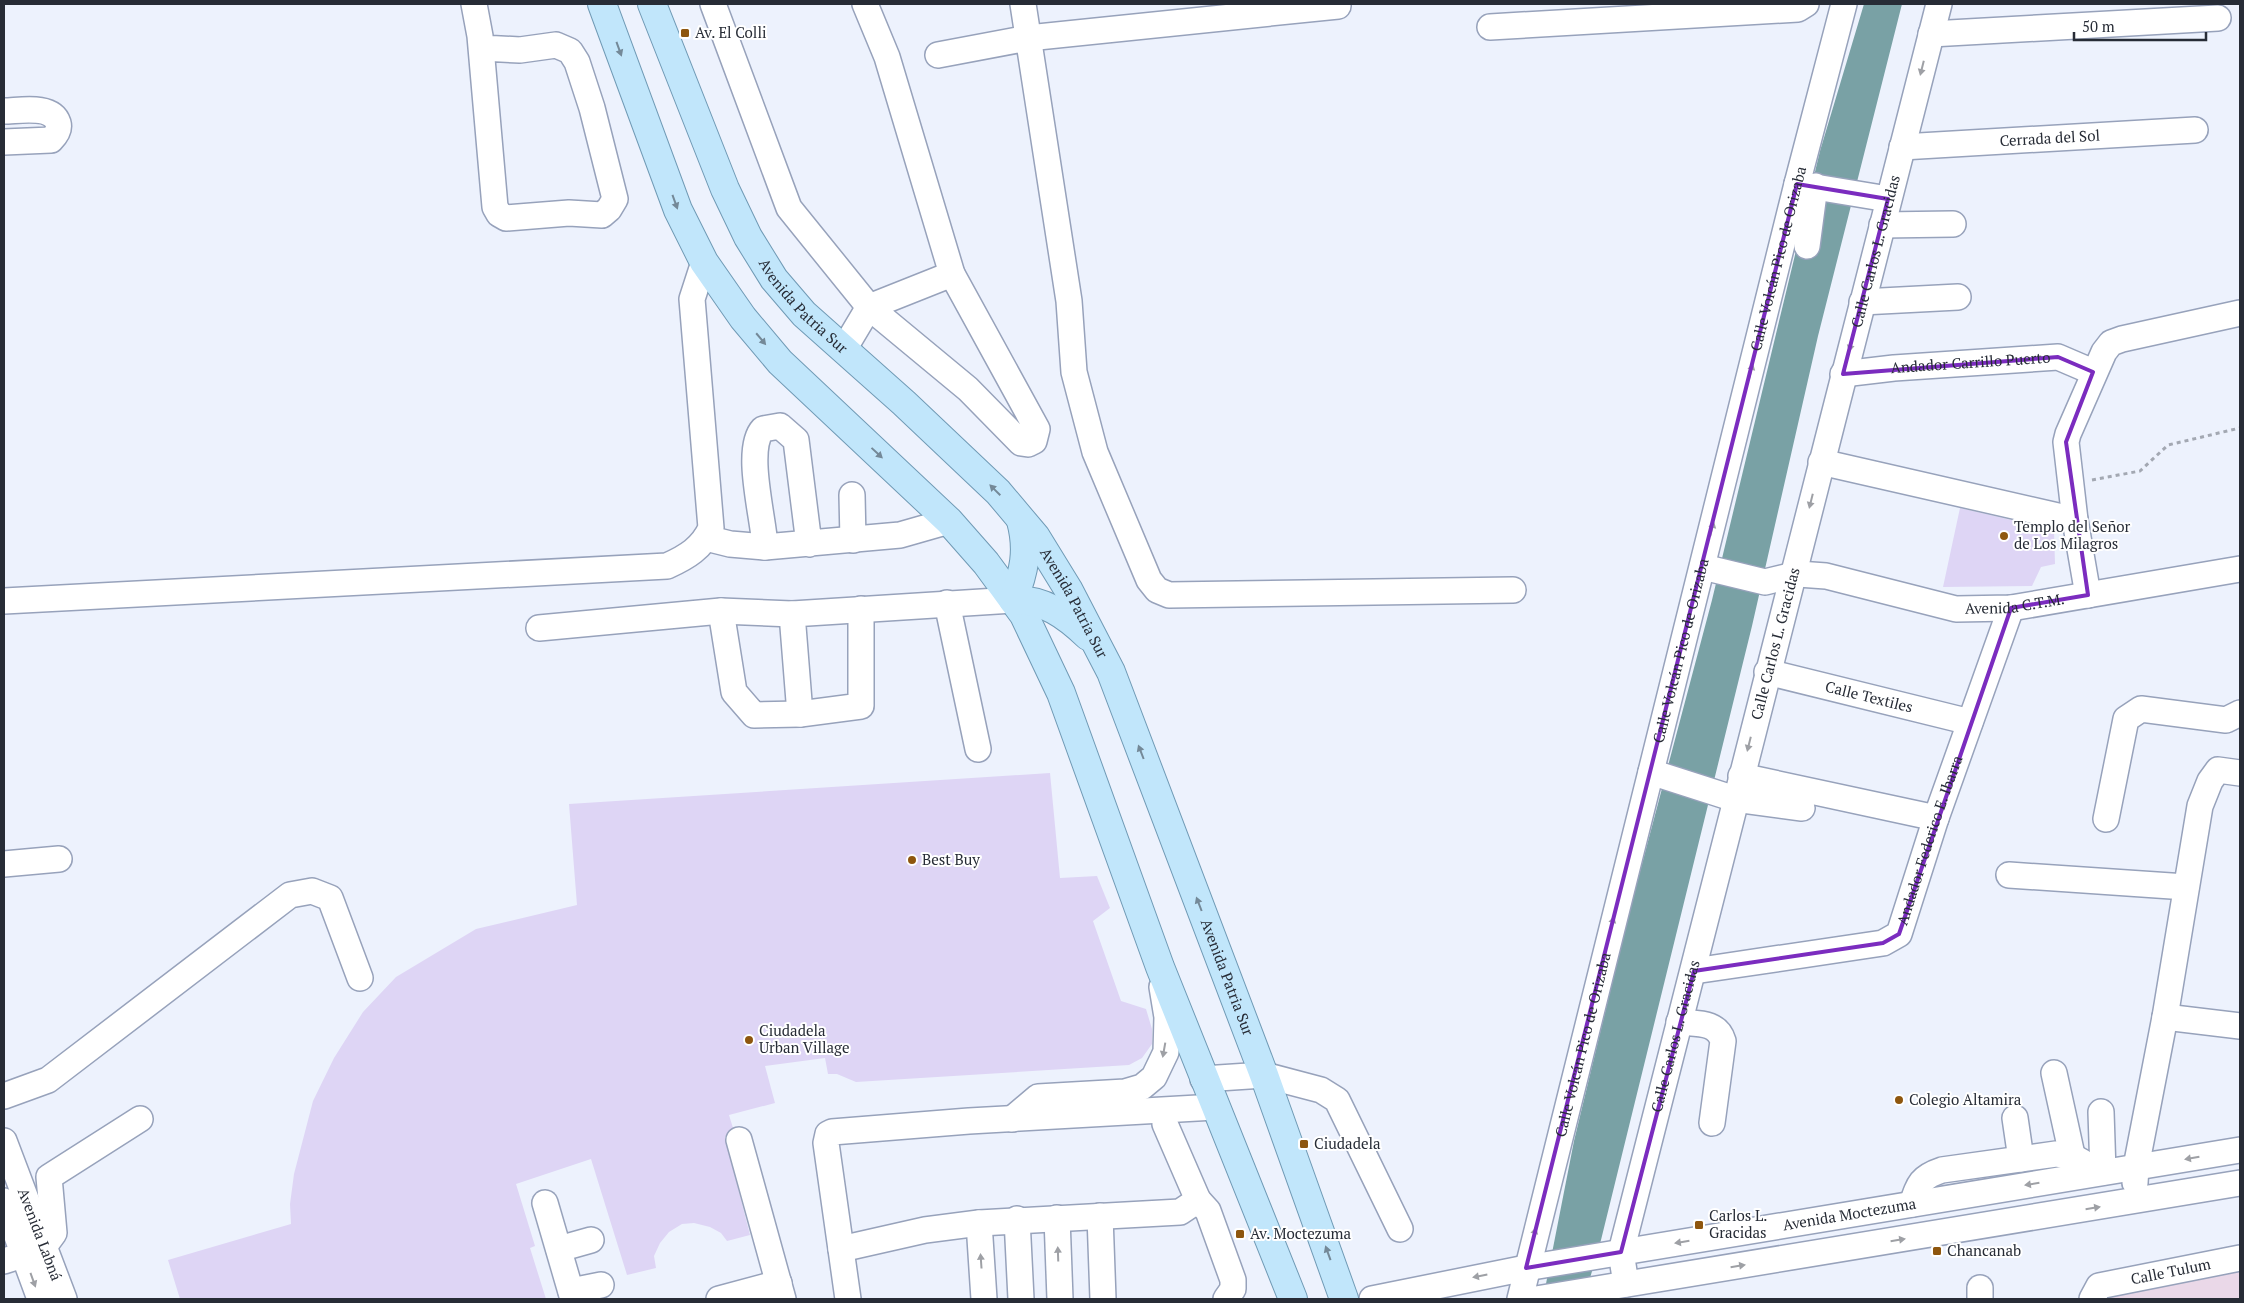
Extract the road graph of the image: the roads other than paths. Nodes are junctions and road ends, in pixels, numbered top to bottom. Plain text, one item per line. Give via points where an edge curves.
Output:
1 (462, 4) edge
2 (474, 4) edge
3 (602, 4) edge
4 (652, 4) edge
5 (713, 4) edge
6 (864, 4) edge
7 (1023, 4) edge
8 (1806, 4) edge
9 (1844, 4) edge
10 (1939, 4) edge
11 (1338, 6) dead end
12 (1565, 13) edge
13 (2218, 18) dead end
14 (1490, 27) dead end
15 (1931, 34) junction
16 (1028, 38) junction
17 (481, 42) junction
18 (938, 55) dead end
19 (4, 111) edge
20 (2196, 130) dead end
21 (4, 142) edge
22 (1902, 147) junction
23 (1806, 185) junction
24 (1878, 198) junction
25 (1953, 224) dead end
26 (1882, 225) junction
27 (1807, 246) dead end
28 (704, 262) junction
29 (952, 274) junction
30 (1958, 297) dead end
31 (1862, 302) junction
32 (869, 307) junction
33 (2240, 313) edge
34 (844, 349) junction
35 (2093, 372) junction
36 (1843, 374) junction
37 (1821, 462) junction
38 (852, 495) dead end
39 (1020, 518) junction
40 (2075, 520) junction
41 (949, 521) junction
42 (706, 538) junction
43 (853, 540) junction
44 (809, 544) junction
45 (765, 547) junction
46 (1709, 568) junction
47 (2240, 569) edge
48 (1791, 576) junction
49 (1513, 590) dead end
50 (2088, 595) junction
51 (1013, 600) junction
52 (4, 601) edge
53 (947, 603) junction
54 (2011, 608) junction
55 (860, 609) junction
56 (721, 611) junction
57 (792, 614) junction
58 (539, 628) dead end
59 (1096, 644) junction
60 (1767, 672) junction
61 (800, 714) junction
62 (2236, 718) edge
63 (1970, 722) junction
64 (978, 749) dead end
65 (2240, 773) edge
66 (1657, 774) junction
67 (1741, 776) junction
68 (1726, 797) junction
69 (1802, 808) dead end
70 (1936, 818) junction
71 (2106, 819) dead end
72 (59, 859) dead end
73 (4, 864) edge
74 (2008, 874) dead end
75 (2186, 887) junction
76 (1160, 967) junction
77 (1694, 971) junction
78 (360, 978) dead end
79 (2165, 1017) junction
80 (1679, 1022) junction
81 (2240, 1026) edge
82 (2054, 1073) dead end
83 (1264, 1075) junction
84 (1203, 1079) junction
85 (4, 1096) edge
86 (1215, 1107) junction
87 (2101, 1112) dead end
88 (1012, 1118) junction
89 (2015, 1118) dead end
90 (140, 1119) dead end
91 (1712, 1123) dead end
92 (1166, 1124) dead end
93 (739, 1140) dead end
94 (4, 1142) edge
95 (2240, 1150) edge
96 (2072, 1155) junction
97 (2021, 1159) junction
98 (2136, 1167) junction
99 (2099, 1172) junction
100 (2240, 1183) edge
101 (1198, 1200) junction
102 (4, 1201) edge
103 (2135, 1201) junction
104 (545, 1203) dead end
105 (1912, 1204) junction
106 (1100, 1216) junction
107 (1057, 1218) junction
108 (1017, 1219) junction
109 (978, 1223) junction
110 (1400, 1228) dead end
111 (591, 1240) dead end
112 (1656, 1246) junction
113 (559, 1249) junction
114 (842, 1249) junction
115 (23, 1254) edge
116 (1611, 1254) junction
117 (2240, 1258) edge
118 (1536, 1266) junction
119 (1626, 1284) junction
120 (601, 1285) dead end
121 (1653, 1289) edge
122 (781, 1291) edge
123 (2096, 1292) edge
124 (572, 1295) edge
125 (40, 1299) edge
126 (64, 1299) edge
127 (718, 1299) edge
128 (848, 1299) edge
129 (984, 1299) edge
130 (1021, 1299) edge
131 (1060, 1299) edge
132 (1103, 1299) edge
133 (1226, 1299) edge
134 (1293, 1299) edge
135 (1344, 1299) edge
136 (1372, 1299) edge
137 (1520, 1299) edge
138 (1536, 1299) edge

1 - 17 street via 465,23
2 - 17 street
3 -> 28 main road via 678,210
4 - 34 main road, Avenida Patria Sur via 725,189 748,237 774,279 804,314
5 - 32 street via 789,208
6 - 29 street via 887,57
7 - 16 street
8 - 12 street via 1798,9
9 - 23 street, Calle Volcán Pico de Orizaba
10 - 15 street, Calle Carlos L. Gracidas
11 - 16 street
12 - 14 street
13 - 15 street
15 -> 22 street, Calle Carlos L. Gracidas
16 - 18 street
16 - 49 street via 1069,301 1074,372 1095,452 1156,590 1169,595
17 - 17 street via 496,211 506,218 569,212 602,215 615,199 592,108 577,62 570,51 556,46 520,50
19 - 21 street via 47,111 56,118 59,126 51,140
20 - 22 street, Cerrada del Sol
22 - 24 street, Calle Carlos L. Gracidas
23 - 24 street
23 - 27 street
46 -> 23 street, Calle Volcán Pico de Orizaba
24 - 26 street, Calle Carlos L. Gracidas
25 - 26 street
26 - 31 street, Calle Carlos L. Gracidas
28 -> 41 main road via 743,318 780,362
28 - 42 street via 692,300 710,528
29 - 32 street
29 - 32 street via 1037,429 1034,441 1028,444 1021,443 968,389
30 - 31 street
31 -> 36 street, Calle Carlos L. Gracidas
32 - 34 street
33 - 35 street via 2116,341 2104,352
39 -> 34 main road, Avenida Patria Sur via 998,492
35 - 36 street, Andador Carrillo Puerto via 2058,357
35 - 40 street via 2066,442
36 - 37 street, Calle Carlos L. Gracidas
37 - 40 street
37 -> 48 street, Calle Carlos L. Gracidas
38 - 43 street
39 - 51 main road via 1026,555 1024,572
39 - 59 main road, Avenida Patria Sur via 1036,537 1068,589
40 - 50 street
41 - 43 street via 900,535
41 - 51 main road
42 - 45 street
42 - 52 street via 684,559 668,566
43 - 44 street
44 - 45 street
44 - 45 street via 796,440 780,426 763,428 755,447
46 - 48 street, Avenida C.T.M. via 1766,582
46 - 66 street, Calle Volcán Pico de Orizaba
47 - 50 street, Avenida C.T.M.
48 - 54 street, Avenida C.T.M. via 1826,576 1956,609
48 - 60 street, Calle Carlos L. Gracidas
50 - 54 street, Avenida C.T.M.
51 - 53 street
51 - 59 main road via 1029,599 1046,605 1072,621
51 - 76 main road via 1024,615 1061,693
53 - 55 street
53 - 64 street
54 - 63 street, Andador Federico E. Ibarra
55 - 57 street
55 - 61 street via 861,706
56 - 57 street
56 - 58 street
56 - 61 street via 734,692 754,715
57 - 61 street
83 -> 59 main road, Avenida Patria Sur via 1111,672
60 - 63 street, Calle Textiles
60 -> 67 street, Calle Carlos L. Gracidas
62 - 71 street via 2141,709 2126,719
63 - 70 street, Andador Federico E. Ibarra
65 - 75 street via 2218,770 2210,781 2200,806
66 - 68 street
118 -> 66 street, Calle Volcán Pico de Orizaba
67 - 68 street, Calle Carlos L. Gracidas
67 - 70 street
68 - 69 street
68 - 77 street, Calle Carlos L. Gracidas
70 - 77 street, Andador Federico E. Ibarra via 1899,934 1883,943
72 - 73 street
74 - 75 street
75 - 79 street
76 - 84 main road
76 -> 88 street via 1166,1052 1154,1077 1142,1087 1125,1092 1038,1097
77 - 80 street, Calle Carlos L. Gracidas
78 - 85 street via 330,898 312,891 290,895 48,1080
79 - 81 street
79 - 98 street
80 - 91 street via 1712,1026 1720,1031 1723,1040
80 - 116 street, Calle Carlos L. Gracidas
82 - 96 street
83 - 84 street
83 - 110 street via 1322,1090 1337,1100
135 -> 83 main road, Avenida Patria Sur
84 - 86 main road
86 - 88 street
86 - 134 main road
87 - 99 street
88 - 114 street via 862,1128 828,1134 826,1143
89 - 97 street
90 - 115 street via 49,1177 54,1233
92 - 101 street
93 - 122 street
94 - 115 street, Avenida Labná
95 -> 98 street, Avenida Moctezuma
96 - 97 street
96 - 99 street
97 - 105 street via 1917,1176 1918,1185
98 - 99 street, Avenida Moctezuma
98 - 103 street
99 -> 105 street, Avenida Moctezuma
100 - 103 street
101 - 106 street via 1180,1212
101 - 133 street via 1208,1211 1233,1280 1233,1290
102 - 115 street, Avenida Labná
121 -> 103 street
104 - 113 street
105 -> 112 street, Avenida Moctezuma
106 - 107 street
106 - 132 street
107 - 108 street
131 -> 107 street
108 - 109 street
108 - 130 street
109 - 114 street via 916,1232
129 -> 109 street
111 - 113 street
112 - 116 street, Avenida Moctezuma
112 - 121 street
113 - 124 street
114 - 128 street
115 -> 125 street, Avenida Labná
115 - 126 street, Avenida Labná
116 - 118 street, Avenida Moctezuma
116 - 119 street, Calle Carlos L. Gracidas
117 - 123 street, Calle Tulum
118 -> 136 street, Avenida Moctezuma
118 - 137 street, Calle Volcán Pico de Orizaba
119 - 121 street
119 - 138 street
120 - 124 street
122 - 127 street

